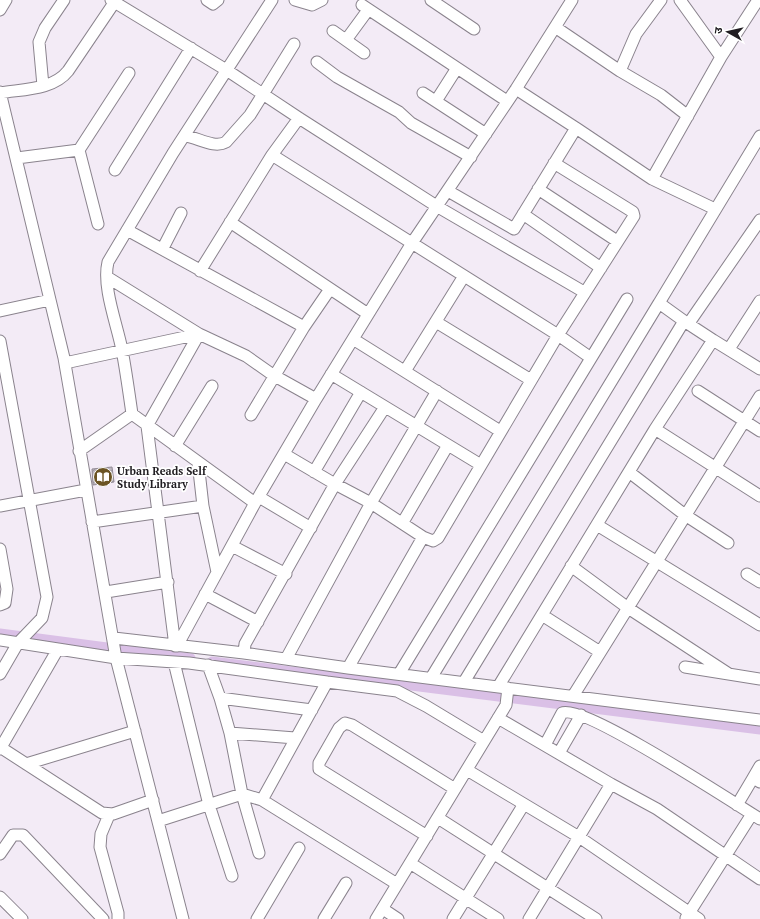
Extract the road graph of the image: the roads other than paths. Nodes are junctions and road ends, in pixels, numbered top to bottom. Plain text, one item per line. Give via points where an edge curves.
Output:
1 (6, 0) edge
2 (64, 0) edge
3 (207, 0) edge
4 (218, 0) edge
5 (272, 0) edge
6 (295, 0) edge
7 (322, 0) edge
8 (431, 0) edge
9 (572, 0) edge
10 (661, 0) edge
11 (680, 0) edge
12 (758, 0) edge
13 (114, 1) edge
14 (0, 10) edge
15 (555, 27) junction
16 (474, 29) dead end
17 (333, 31) dead end
18 (346, 40) junction
19 (294, 44) dead end
20 (191, 48) junction
21 (364, 53) dead end
22 (721, 57) junction
23 (317, 62) dead end
24 (457, 68) junction
25 (228, 70) junction
26 (620, 71) junction
27 (129, 73) dead end
28 (43, 86) junction
29 (516, 90) junction
30 (0, 92) edge
31 (423, 93) dead end
32 (262, 94) junction
33 (436, 101) junction
34 (507, 101) junction
35 (688, 116) junction
36 (299, 118) junction
37 (576, 128) junction
38 (5, 131) edge
39 (486, 134) junction
40 (185, 136) junction
41 (760, 136) edge
42 (79, 150) junction
43 (272, 155) junction
44 (471, 157) junction
45 (16, 158) junction
46 (554, 163) junction
47 (115, 170) dead end
48 (652, 179) junction
49 (538, 190) junction
50 (448, 191) junction
51 (438, 207) junction
52 (715, 209) junction
53 (181, 213) dead end
54 (523, 214) junction
55 (760, 220) edge
56 (230, 222) junction
57 (98, 224) dead end
58 (127, 230) junction
59 (617, 241) junction
60 (412, 243) junction
61 (163, 248) junction
62 (601, 268) junction
63 (200, 271) junction
64 (464, 276) junction
65 (107, 277) junction
66 (330, 289) junction
67 (584, 292) junction
68 (627, 299) dead end
69 (50, 300) junction
70 (760, 300) edge
71 (659, 303) junction
72 (0, 311) edge
73 (368, 314) junction
74 (436, 322) junction
75 (686, 322) junction
76 (304, 328) junction
77 (199, 334) junction
78 (558, 335) junction
79 (353, 339) junction
80 (713, 340) junction
81 (0, 341) edge
82 (728, 349) junction
83 (122, 351) junction
84 (591, 358) junction
85 (65, 363) junction
86 (760, 370) edge
87 (405, 371) junction
88 (331, 374) junction
89 (273, 375) junction
90 (531, 380) junction
91 (212, 386) dead end
92 (698, 391) dead end
93 (361, 392) junction
94 (437, 392) junction
95 (760, 396) edge
96 (316, 399) junction
97 (385, 407) junction
98 (132, 414) junction
99 (250, 415) dead end
100 (743, 421) junction
101 (147, 426) junction
102 (417, 426) junction
103 (655, 429) junction
104 (500, 431) junction
105 (760, 431) edge
106 (448, 445) junction
107 (175, 446) junction
108 (80, 451) junction
109 (284, 454) junction
110 (198, 462) junction
111 (481, 465) junction
112 (714, 468) junction
113 (314, 472) junction
114 (629, 472) junction
115 (335, 484) junction
116 (86, 490) junction
117 (760, 496) edge
118 (31, 500) junction
119 (257, 500) junction
120 (371, 503) junction
121 (0, 506) edge
122 (203, 506) junction
123 (157, 513) junction
124 (685, 515) junction
125 (92, 522) junction
126 (403, 522) junction
127 (597, 525) junction
128 (311, 528) junction
129 (423, 537) junction
130 (728, 543) dead end
131 (232, 546) junction
132 (0, 549) edge
133 (657, 562) junction
134 (571, 566) junction
135 (217, 572) junction
136 (286, 574) junction
137 (747, 574) dead end
138 (168, 582) junction
139 (760, 582) edge
140 (106, 592) junction
141 (206, 594) junction
142 (0, 605) edge
143 (628, 608) junction
144 (542, 615) junction
145 (258, 622) junction
146 (760, 625) edge
147 (114, 638) junction
148 (0, 640) edge
149 (18, 643) junction
150 (176, 646) junction
151 (58, 649) junction
152 (600, 652) junction
153 (244, 653) junction
154 (116, 657) junction
155 (286, 659) junction
156 (174, 662) junction
157 (208, 665) junction
158 (685, 667) dead end
159 (348, 668) junction
160 (0, 674) edge
161 (399, 674) junction
162 (729, 674) junction
163 (431, 678) junction
164 (760, 678) edge
165 (327, 682) junction
166 (464, 682) junction
167 (505, 690) junction
168 (573, 696) junction
169 (220, 698) junction
170 (312, 710) junction
171 (581, 715) junction
172 (498, 718) junction
173 (760, 720) edge
174 (136, 731) junction
175 (230, 733) junction
176 (295, 738) junction
177 (484, 741) junction
178 (545, 744) junction
179 (0, 748) edge
180 (559, 753) junction
181 (26, 764) junction
182 (760, 766) edge
183 (467, 770) junction
184 (756, 780) edge
185 (611, 784) junction
186 (455, 790) junction
187 (242, 794) junction
188 (153, 800) junction
189 (262, 800) junction
190 (524, 804) junction
191 (209, 805) junction
192 (737, 805) junction
193 (109, 815) junction
194 (756, 817) edge
195 (438, 818) junction
196 (158, 821) junction
197 (427, 836) junction
198 (579, 837) junction
199 (299, 848) dead end
200 (258, 853) dead end
201 (0, 854) edge
202 (495, 854) junction
203 (726, 856) junction
204 (410, 863) junction
205 (232, 876) dead end
206 (760, 878) edge
207 (346, 883) dead end
208 (398, 884) junction
209 (548, 888) junction
210 (0, 897) edge
211 (466, 899) junction
212 (383, 909) junction
213 (584, 916) edge
214 (691, 917) edge
215 (22, 919) edge
216 (103, 919) edge
217 (118, 919) edge
218 (183, 919) edge
219 (257, 919) edge
220 (324, 919) edge
221 (376, 919) edge
222 (398, 919) edge
223 (453, 919) edge
224 (498, 919) edge
225 (528, 919) edge
226 (596, 919) edge

1 - 14 street
2 - 28 street via 45,28 39,42
3 - 4 street via 213,4
5 - 25 street
6 - 7 street via 312,5
8 - 16 street
9 - 15 street
10 - 26 street via 636,34
11 - 22 street
12 - 22 street
13 - 20 street
13 - 28 street via 64,77
15 - 26 street
15 - 29 street
17 - 18 street
18 - 21 street
18 - 24 street via 365,7
19 - 32 street
20 - 25 street
20 - 47 street
22 - 35 street
23 - 44 street via 337,77 399,112 411,123
24 - 33 street
24 - 34 street
25 - 32 street
25 - 40 street
26 - 35 street via 661,95
27 - 42 street
28 - 30 street
29 - 34 street
29 - 37 street
30 - 38 street
31 - 33 street
32 - 36 street
32 - 40 street via 246,119 224,143 208,143
33 - 39 street
34 - 39 street
35 - 48 street
36 - 43 street
36 - 51 street
37 - 46 street
37 - 48 street
38 - 45 street
39 - 44 street
40 - 58 street
41 - 52 street
42 - 45 street
42 - 57 street
43 - 56 street
43 - 60 street
44 - 50 street
45 - 69 street
46 - 49 street
46 - 59 street via 633,212 633,218
48 - 52 street
49 - 54 street
49 - 59 street
50 - 51 street
50 - 54 street via 512,229
51 - 60 street
51 - 67 street
52 - 71 street
53 - 61 street
54 - 62 street
55 - 75 street
56 - 63 street
56 - 66 street
58 - 61 street
58 - 65 street via 108,262
59 - 62 street
60 - 64 street
60 - 73 street
61 - 63 street
62 - 67 street
63 - 76 street
64 - 74 street
64 - 78 street
65 - 77 street
65 - 83 street
66 - 73 street
66 - 76 street
67 - 78 street
68 - 84 street
69 - 72 street
69 - 85 street
70 - 82 street
71 - 75 street
71 - 163 street
73 - 79 street
74 - 87 street
74 - 90 street
75 - 80 street
75 - 166 street
76 - 89 street
77 - 83 street
77 - 89 street via 246,356
77 - 101 street
78 - 84 street
78 - 90 street
79 - 87 street
79 - 88 street
80 - 82 street
80 - 103 street
81 - 118 street
82 - 86 street
83 - 85 street
83 - 98 street
84 - 161 street
85 - 108 street
87 - 94 street
88 - 93 street
88 - 96 street
89 - 96 street
89 - 99 street
90 - 104 street
91 - 107 street
92 - 100 street
93 - 97 street
93 - 113 street
94 - 102 street
94 - 104 street
95 - 100 street
96 - 109 street
97 - 102 street
97 - 115 street
98 - 101 street
98 - 108 street
100 - 105 street
100 - 112 street
101 - 107 street
101 - 123 street
102 - 106 street
102 - 120 street
103 - 112 street
103 - 114 street
104 - 111 street
106 - 111 street
106 - 126 street
107 - 110 street
108 - 116 street
109 - 113 street
109 - 119 street
110 - 119 street
110 - 122 street
111 - 129 street via 438,538 431,541
112 - 117 street
112 - 124 street
113 - 115 street
114 - 124 street
114 - 127 street
115 - 120 street
115 - 128 street
116 - 118 street
116 - 125 street
118 - 121 street
118 - 149 street via 47,597 42,618
119 - 128 street
119 - 131 street
120 - 126 street
120 - 155 street
122 - 123 street
122 - 135 street
123 - 125 street
123 - 138 street
124 - 130 street
124 - 133 street
125 - 140 street
126 - 129 street
127 - 133 street
127 - 134 street
128 - 136 street
129 - 159 street
131 - 135 street
131 - 136 street
132 - 142 street via 7,589 5,603
133 - 143 street
133 - 146 street
134 - 143 street
134 - 144 street
135 - 141 street
136 - 145 street
137 - 139 street
138 - 140 street
138 - 150 street
140 - 147 street
141 - 145 street
141 - 150 street
143 - 152 street
143 - 162 street
144 - 152 street
144 - 167 street
145 - 153 street
147 - 150 street
147 - 154 street
148 - 149 street
149 - 151 street
149 - 160 street
150 - 153 street
151 - 154 street
151 - 179 street
152 - 168 street
153 - 155 street
154 - 156 street
154 - 174 street
155 - 159 street
156 - 157 street
156 - 191 street
157 - 165 street
157 - 169 street
158 - 162 street
159 - 161 street
161 - 163 street
162 - 164 street
163 - 166 street
165 - 170 street
165 - 177 street via 397,691
166 - 167 street
167 - 168 street
167 - 172 street via 506,705
168 - 173 street
169 - 170 street
169 - 175 street
170 - 176 street
171 - 178 street via 567,711 562,713
171 - 180 street
171 - 192 street via 647,750
172 - 177 street
172 - 178 street
174 - 181 street
174 - 188 street
175 - 176 street
175 - 187 street
176 - 189 street
177 - 183 street
178 - 180 street
179 - 181 street
180 - 185 street
181 - 193 street via 96,810
182 - 184 street
183 - 186 street
183 - 190 street
184 - 192 street
185 - 198 street
185 - 203 street via 657,809
186 - 195 street
186 - 197 street via 352,725 345,723 339,728 319,763 320,769
187 - 189 street
187 - 191 street
187 - 200 street
188 - 193 street
188 - 196 street
189 - 208 street
190 - 198 street
190 - 202 street
191 - 196 street
191 - 205 street
192 - 194 street
193 - 217 street via 101,834 100,847
194 - 203 street
195 - 197 street
195 - 202 street
196 - 218 street
197 - 204 street
198 - 209 street
198 - 214 street
199 - 219 street
201 - 216 street via 13,835 23,835
202 - 209 street
202 - 211 street
203 - 206 street
203 - 214 street
204 - 208 street
204 - 211 street
207 - 220 street
208 - 212 street
209 - 213 street
209 - 225 street
210 - 215 street
211 - 223 street
211 - 224 street
212 - 221 street
212 - 222 street
213 - 226 street

